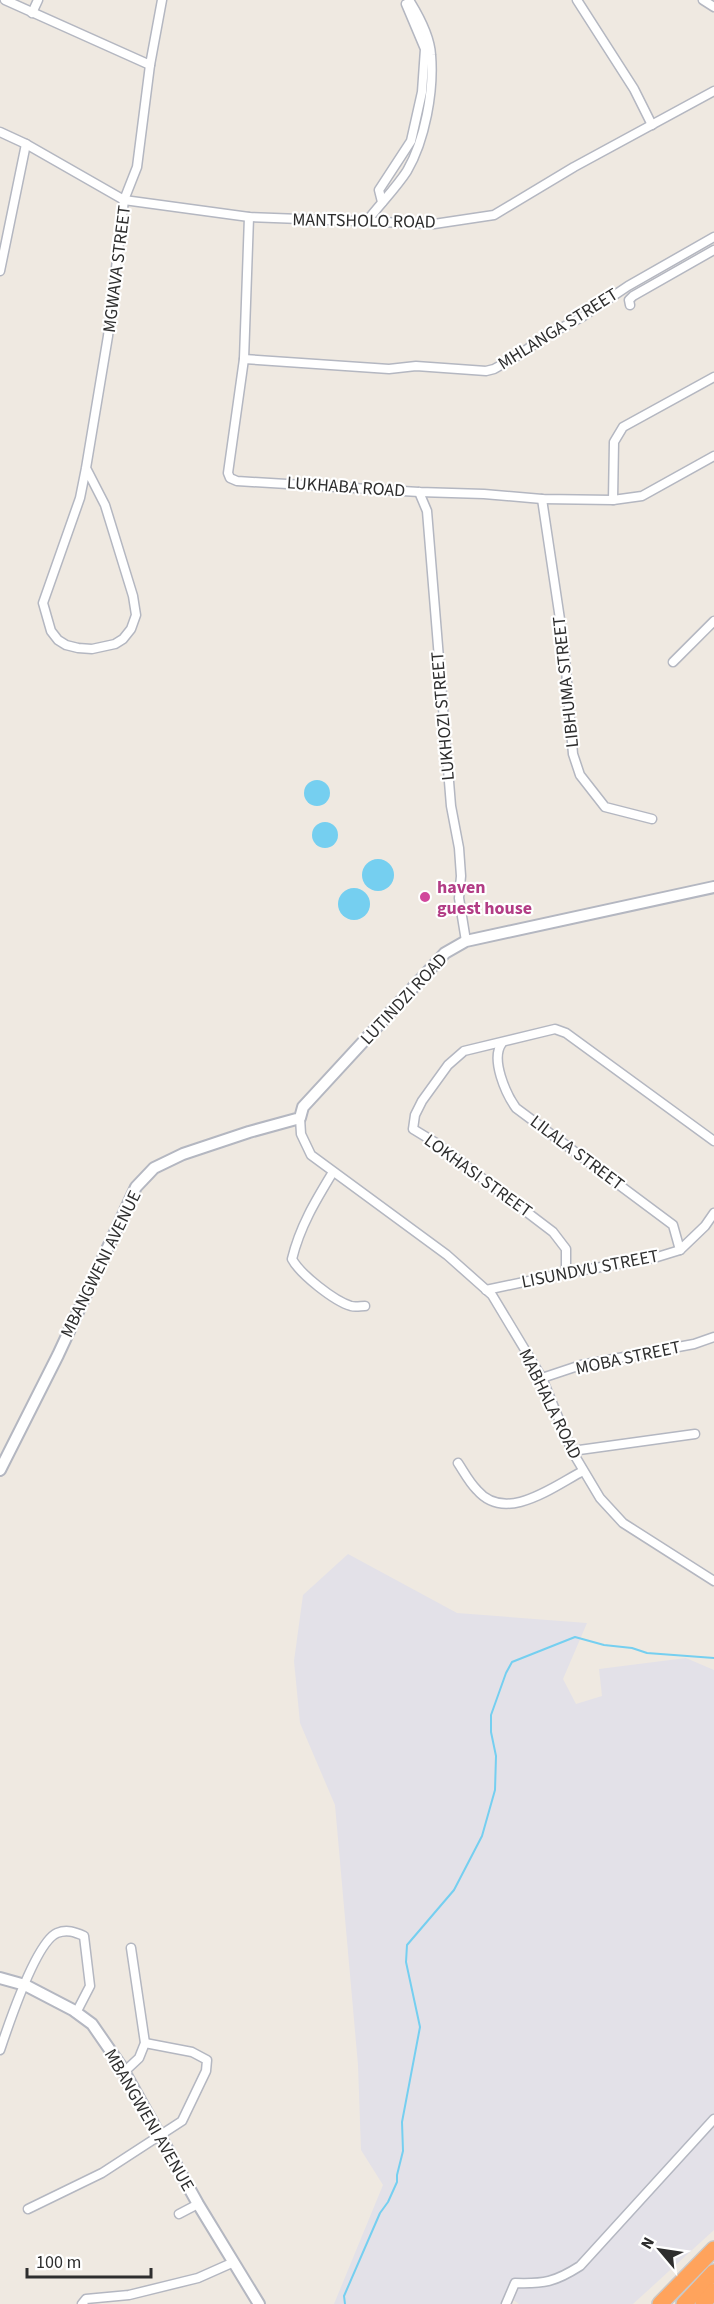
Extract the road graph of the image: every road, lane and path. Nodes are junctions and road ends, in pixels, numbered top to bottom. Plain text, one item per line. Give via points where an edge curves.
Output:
1 (5, 0) edge
2 (38, 0) edge
3 (162, 0) edge
4 (404, 0) edge
5 (409, 0) edge
6 (577, 0) edge
7 (703, 0) edge
8 (714, 7) edge
9 (32, 13) junction
10 (150, 65) junction
11 (714, 91) edge
12 (652, 125) junction
13 (0, 132) edge
14 (26, 144) junction
15 (124, 200) junction
16 (382, 202) junction
17 (249, 217) junction
18 (367, 221) junction
19 (714, 237) edge
20 (714, 250) edge
21 (0, 271) edge
22 (630, 305) dead end
23 (244, 359) junction
24 (714, 377) edge
25 (714, 456) edge
26 (86, 468) junction
27 (419, 492) junction
28 (542, 499) junction
29 (613, 500) junction
30 (714, 621) edge
31 (673, 662) dead end
32 (652, 819) dead end
33 (714, 887) edge
34 (466, 941) junction
35 (502, 1043) junction
36 (300, 1118) junction
37 (714, 1141) edge
38 (333, 1172) junction
39 (714, 1213) edge
40 (681, 1250) junction
41 (566, 1273) junction
42 (486, 1290) junction
43 (365, 1306) dead end
44 (714, 1337) edge
45 (542, 1378) junction
46 (695, 1434) dead end
47 (572, 1451) junction
48 (458, 1463) dead end
49 (0, 1470) edge
50 (584, 1471) junction
51 (714, 1581) edge
52 (131, 1948) dead end
53 (0, 1978) edge
54 (25, 1985) junction
55 (76, 2013) junction
56 (0, 2018) edge
57 (9, 2025) junction
58 (145, 2043) junction
59 (0, 2050) edge
60 (124, 2072) junction
61 (714, 2119) edge
62 (160, 2136) junction
63 (198, 2204) junction
64 (28, 2209) dead end
65 (179, 2214) dead end
66 (714, 2249) edge
67 (714, 2259) edge
68 (234, 2262) junction
69 (714, 2272) edge
70 (714, 2290) edge
71 (82, 2304) edge
72 (259, 2304) edge
73 (506, 2304) edge
74 (660, 2304) edge
75 (673, 2304) edge
76 (684, 2304) edge
77 (703, 2304) edge

1 - 9 street
2 - 9 street
3 - 10 street, MGWAVA STREET
4 - 16 street via 425,49 422,92 411,141 380,190
5 - 16 street via 421,21 431,54 429,99 421,141 406,172
6 - 12 street via 634,89
7 - 8 street
9 - 10 street
10 - 15 street, MGWAVA STREET via 137,167
11 - 12 street, MANTSHOLO ROAD
12 - 18 street, MANTSHOLO ROAD via 494,215 434,225
13 - 14 street, MANTSHOLO ROAD
14 - 15 street, MANTSHOLO ROAD
14 - 21 street
15 - 17 street, MANTSHOLO ROAD
15 - 26 street, MGWAVA STREET via 108,336
16 - 18 street
17 - 18 street, MANTSHOLO ROAD
17 - 23 street, LUKHABA ROAD
19 - 23 street, MHLANGA STREET via 494,369 389,369
20 - 22 street via 633,296
23 - 27 street, LUKHABA ROAD via 230,478
24 - 29 street via 623,427 614,442
25 - 29 street, LUKHABA ROAD via 642,496
26 - 26 street, MGWAVA STREET via 105,505 136,615 131,629 115,644 78,648 66,645 51,632 43,603 80,498
27 - 28 street, LUKHABA ROAD
27 - 34 street, LUKHOZI STREET via 427,511 451,806 459,848 459,898
28 - 29 street, LUKHABA ROAD
28 - 32 street, LIBHUMA STREET via 564,646 573,754 580,775 605,807
30 - 31 street
33 - 34 street, LUTINDZI ROAD
34 - 36 street, LUTINDZI ROAD via 445,953 303,1107
35 - 37 street, LOKHASI STREET via 555,1029 566,1033
35 - 40 street, LILALA STREET via 497,1058 516,1108 673,1225
35 - 41 street, LOKHASI STREET via 464,1051 448,1065 422,1101 413,1129 553,1232 566,1249
36 - 38 street, MABHALA ROAD via 301,1134 311,1155
36 - 49 street, MBANGWENI AVENUE via 183,1154 154,1168 136,1187
38 - 42 street, MABHALA ROAD via 447,1255
38 - 43 street via 305,1218 292,1259 297,1269 338,1299 351,1306
39 - 40 street, LISUNDVU STREET
40 - 41 street, LISUNDVU STREET
41 - 42 street, LISUNDVU STREET
42 - 45 street, MABHALA ROAD
44 - 45 street, MOBA STREET via 581,1365
45 - 47 street, MABHALA ROAD
46 - 47 street
47 - 50 street, MABHALA ROAD
48 - 50 street via 478,1492 508,1505 525,1501
50 - 51 street, MABHALA ROAD via 600,1498 623,1523
52 - 58 street
53 - 54 street, MBANGWENI AVENUE
54 - 55 street, MBANGWENI AVENUE
54 - 55 street via 42,1947 56,1933 74,1930 84,1936 90,1986
54 - 57 street
55 - 60 street, MBANGWENI AVENUE via 92,2024
56 - 57 street
57 - 59 street
58 - 60 street via 140,2058
58 - 62 street via 192,2052 207,2060 206,2071 182,2121
60 - 62 street, MBANGWENI AVENUE
61 - 73 street via 580,2266 560,2279 540,2284 515,2283
62 - 63 street, MBANGWENI AVENUE
62 - 64 street via 102,2173
63 - 65 street
63 - 68 street, MBANGWENI AVENUE
66 - 74 highway
67 - 75 highway
68 - 71 street via 198,2278 129,2295 86,2299
68 - 72 street, MBANGWENI AVENUE
69 - 76 highway
70 - 77 highway

